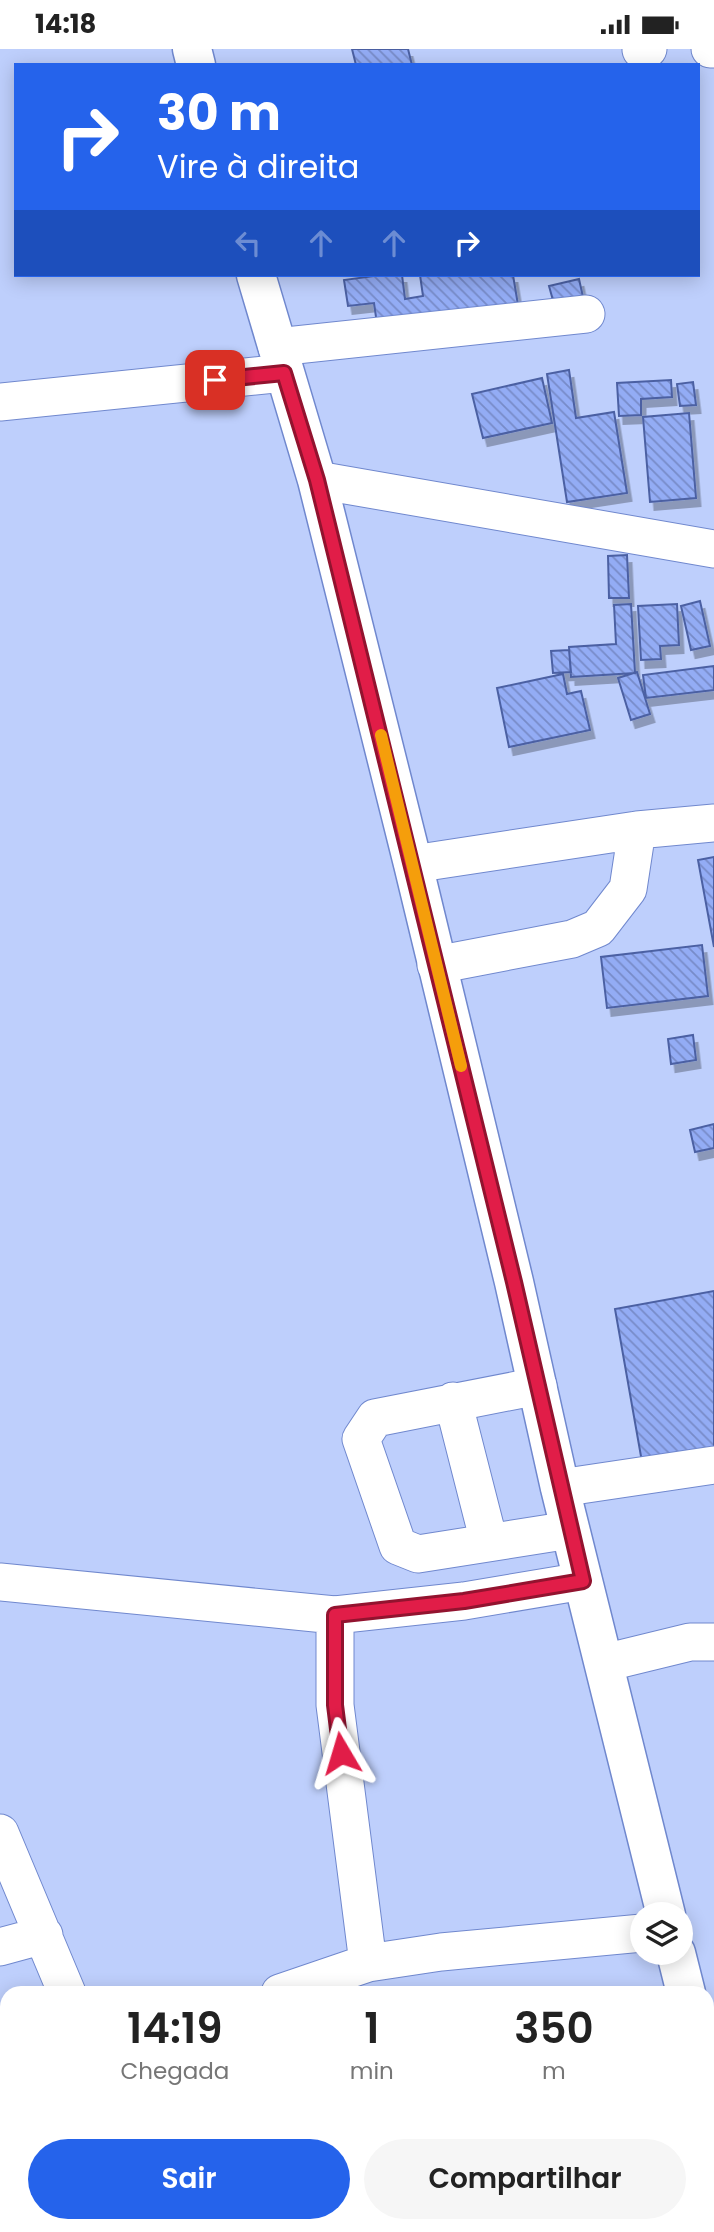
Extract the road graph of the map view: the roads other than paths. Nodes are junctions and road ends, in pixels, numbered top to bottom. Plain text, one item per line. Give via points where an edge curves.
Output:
1 (648, 49) edge
2 (641, 50) edge
3 (257, 277) edge
4 (586, 314) dead end
5 (280, 360) junction
6 (0, 403) edge
7 (317, 480) junction
8 (714, 549) edge
9 (714, 823) edge
10 (637, 830) junction
11 (413, 863) junction
12 (436, 965) junction
13 (538, 1386) junction
14 (453, 1401) junction
15 (714, 1465) edge
16 (560, 1489) junction
17 (570, 1530) junction
18 (489, 1542) junction
19 (583, 1581) junction
20 (0, 1582) edge
21 (335, 1615) junction
22 (714, 1642) edge
23 (604, 1663) junction
24 (0, 1833) edge
25 (663, 1902) edge
26 (630, 1934) edge
27 (44, 1935) junction
28 (0, 1947) edge
29 (368, 1963) junction
30 (679, 1965) edge
31 (64, 1986) edge
32 (301, 1986) edge
33 (684, 1986) edge

1 - 2 street
3 - 5 main road
4 - 5 street
5 - 6 street
5 - 7 main road
7 - 8 street
7 - 11 main road
9 - 10 street
10 - 11 street
10 - 12 street via 628,889 598,928 572,939
11 - 12 main road
12 - 13 main road
13 - 14 street
13 - 16 main road
14 - 18 street
14 - 18 street via 375,1418 361,1439 398,1546 418,1554
15 - 16 street
16 - 17 main road
17 - 18 street
17 - 19 main road
19 - 21 street
19 - 23 main road
20 - 21 street
21 - 29 street via 335,1705
22 - 23 street via 690,1642
23 - 25 main road
24 - 27 street
26 - 29 street
27 - 28 street
27 - 31 street
29 - 32 street
30 - 33 main road

